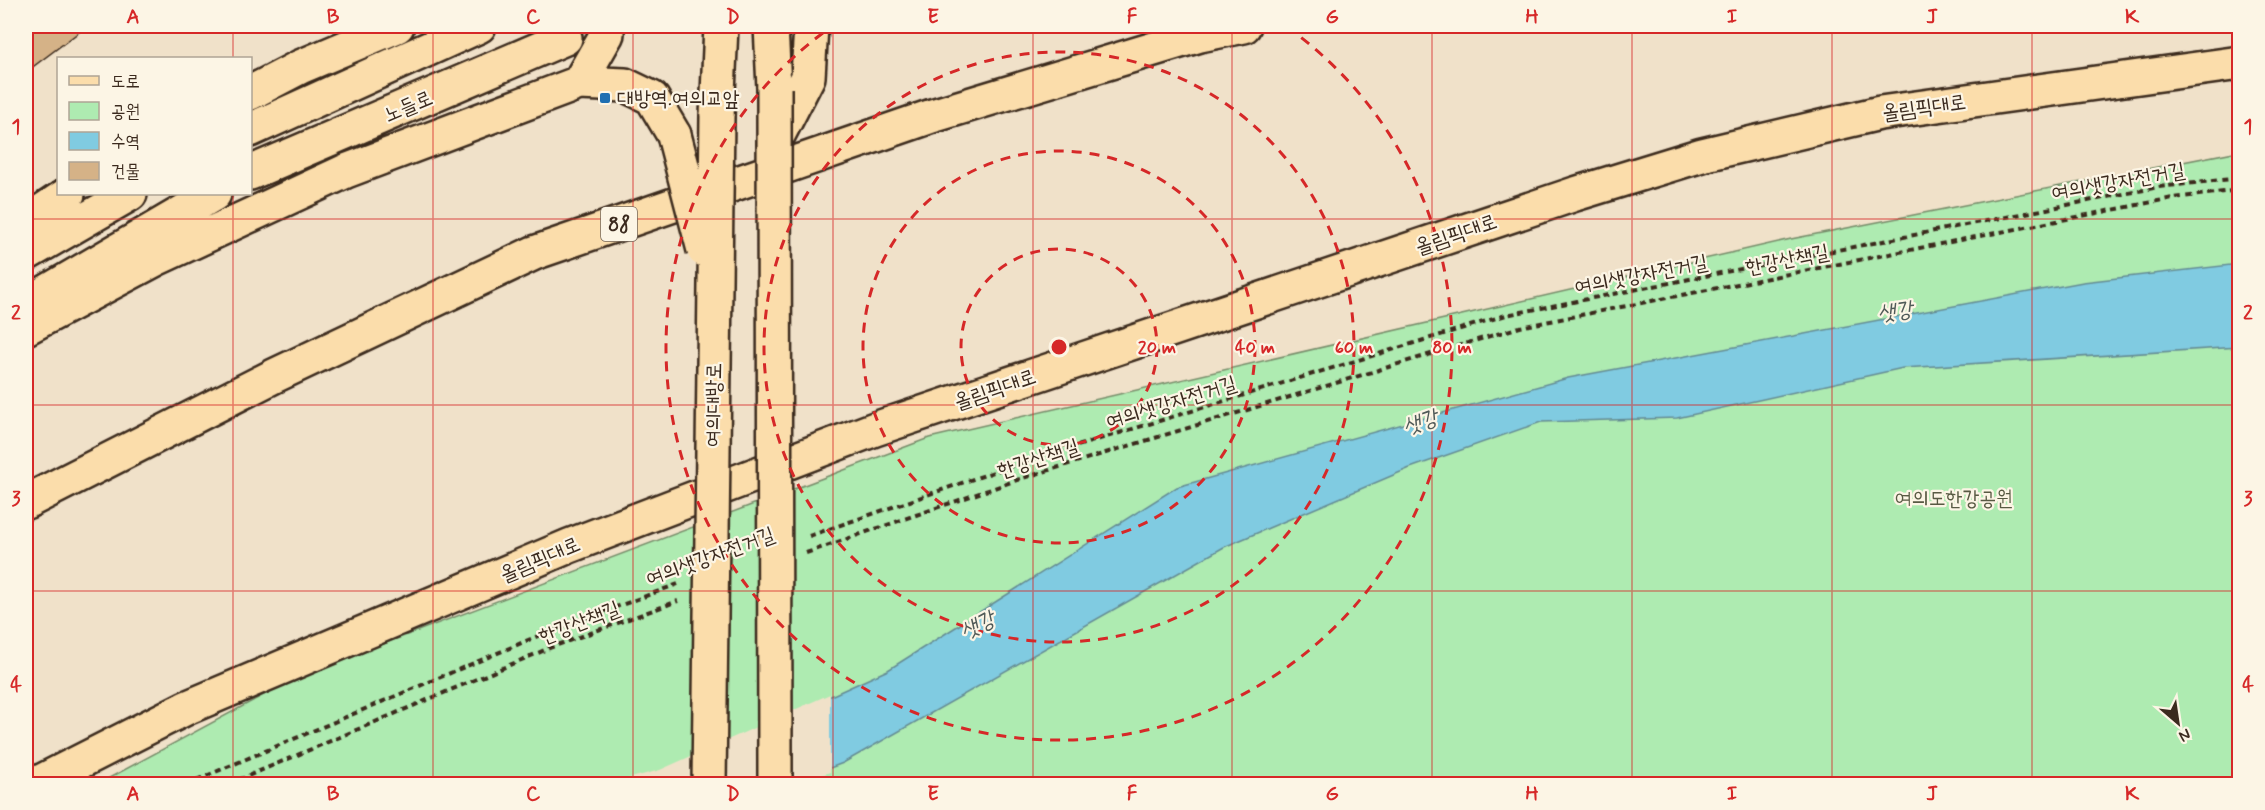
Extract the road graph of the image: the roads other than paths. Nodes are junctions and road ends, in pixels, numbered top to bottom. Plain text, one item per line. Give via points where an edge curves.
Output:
1 (397, 26) edge
2 (479, 26) edge
3 (607, 26) edge
4 (721, 26) edge
5 (771, 26) edge
6 (812, 26) edge
7 (1244, 26) edge
8 (565, 38) tunnel mouth
9 (2240, 63) edge
10 (579, 83) junction
11 (252, 92) edge
12 (252, 129) edge
13 (774, 143) junction
14 (252, 173) edge
15 (66, 195) edge
16 (128, 195) edge
17 (212, 195) edge
18 (26, 222) edge
19 (26, 254) edge
20 (714, 290) junction
21 (26, 304) edge
22 (26, 328) edge
23 (26, 502) edge
24 (36, 784) edge
25 (709, 784) edge
26 (775, 784) edge

1 - 11 main road
2 - 12 main road, 노들로
3 - 10 main road via 607,34
4 - 20 main road, 여의대방로, bridge
5 - 13 main road, bridge
6 - 13 main road via 808,77
7 - 23 main road, 88 via 1200,35 932,116 534,253 274,376
8 - 14 main road, 노들로
9 - 24 main road, 올림픽대로 via 1880,113 1702,155 1575,194 875,429 569,546 186,708
10 - 20 main road, bridge via 625,85 652,98 674,135
10 - 22 main road via 346,171 158,258
13 - 26 main road, bridge
15 - 18 main road
16 - 19 main road
17 - 21 main road
20 - 25 main road, 여의대방로, bridge

